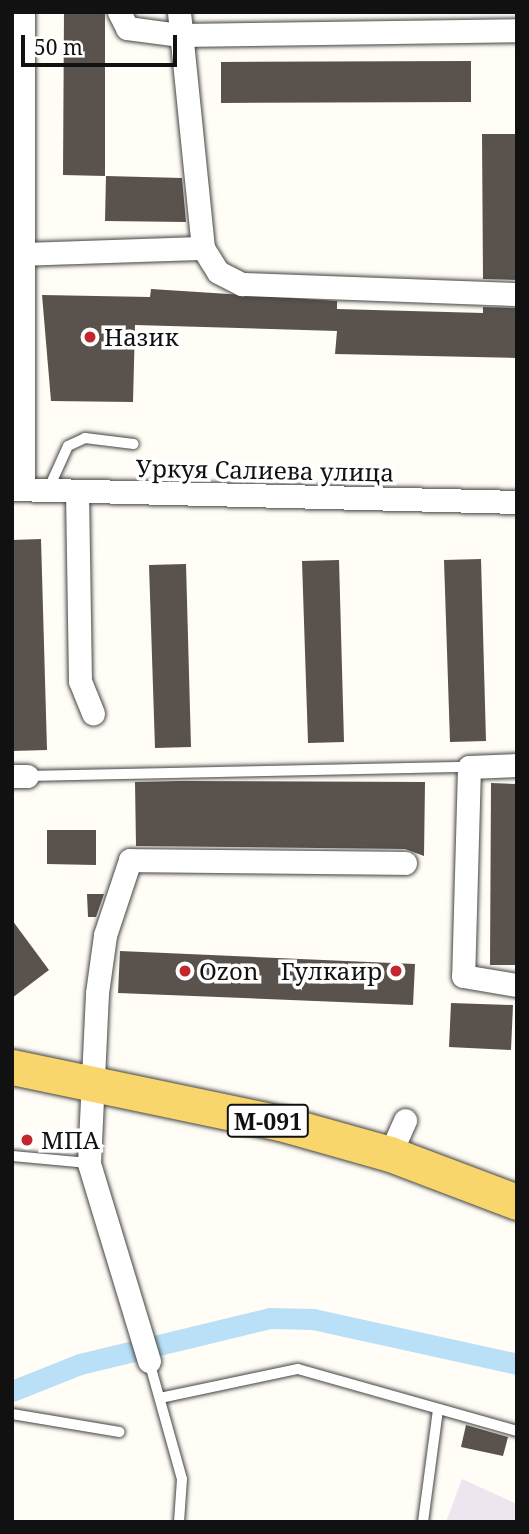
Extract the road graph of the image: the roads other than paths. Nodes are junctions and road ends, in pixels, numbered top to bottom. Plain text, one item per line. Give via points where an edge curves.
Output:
1 (23, 12) edge
2 (119, 12) edge
3 (179, 12) edge
4 (517, 30) edge
5 (179, 36) junction
6 (203, 247) junction
7 (18, 265) edge
8 (517, 295) edge
9 (134, 444) dead end
10 (18, 489) edge
11 (48, 490) junction
12 (77, 491) junction
13 (517, 502) edge
14 (93, 713) dead end
15 (517, 765) edge
16 (468, 767) junction
17 (20, 776) edge
18 (405, 863) dead end
19 (517, 985) edge
20 (12, 1067) edge
21 (89, 1080) junction
22 (405, 1120) dead end
23 (390, 1154) junction
24 (12, 1156) edge
25 (89, 1163) junction
26 (517, 1202) edge
27 (149, 1361) joint
28 (160, 1398) junction
29 (438, 1409) junction
30 (12, 1415) edge
31 (517, 1431) edge
32 (119, 1432) dead end
33 (179, 1522) edge
34 (423, 1522) edge

1 - 7 street
2 - 5 street via 127,29
3 - 5 street
4 - 5 street
5 - 6 street
6 - 7 street
6 - 8 street via 218,272 243,284
7 - 10 street
9 - 11 lane via 85,438 68,446
10 - 11 street, Уркуя Салиева улица
11 - 12 street, Уркуя Салиева улица
12 - 13 street, Уркуя Салиева улица
12 - 14 street via 80,681
15 - 16 street
16 - 17 lane
16 - 19 street via 463,976
18 - 21 street via 130,860 105,935
20 - 21 main road, М-091
21 - 23 main road, М-091
21 - 25 street
22 - 23 street
23 - 26 main road, М-091
24 - 25 lane
25 - 27 street
27 - 28 lane
28 - 29 lane via 298,1369
28 - 33 lane via 182,1479
29 - 31 lane
29 - 34 lane
30 - 32 lane

